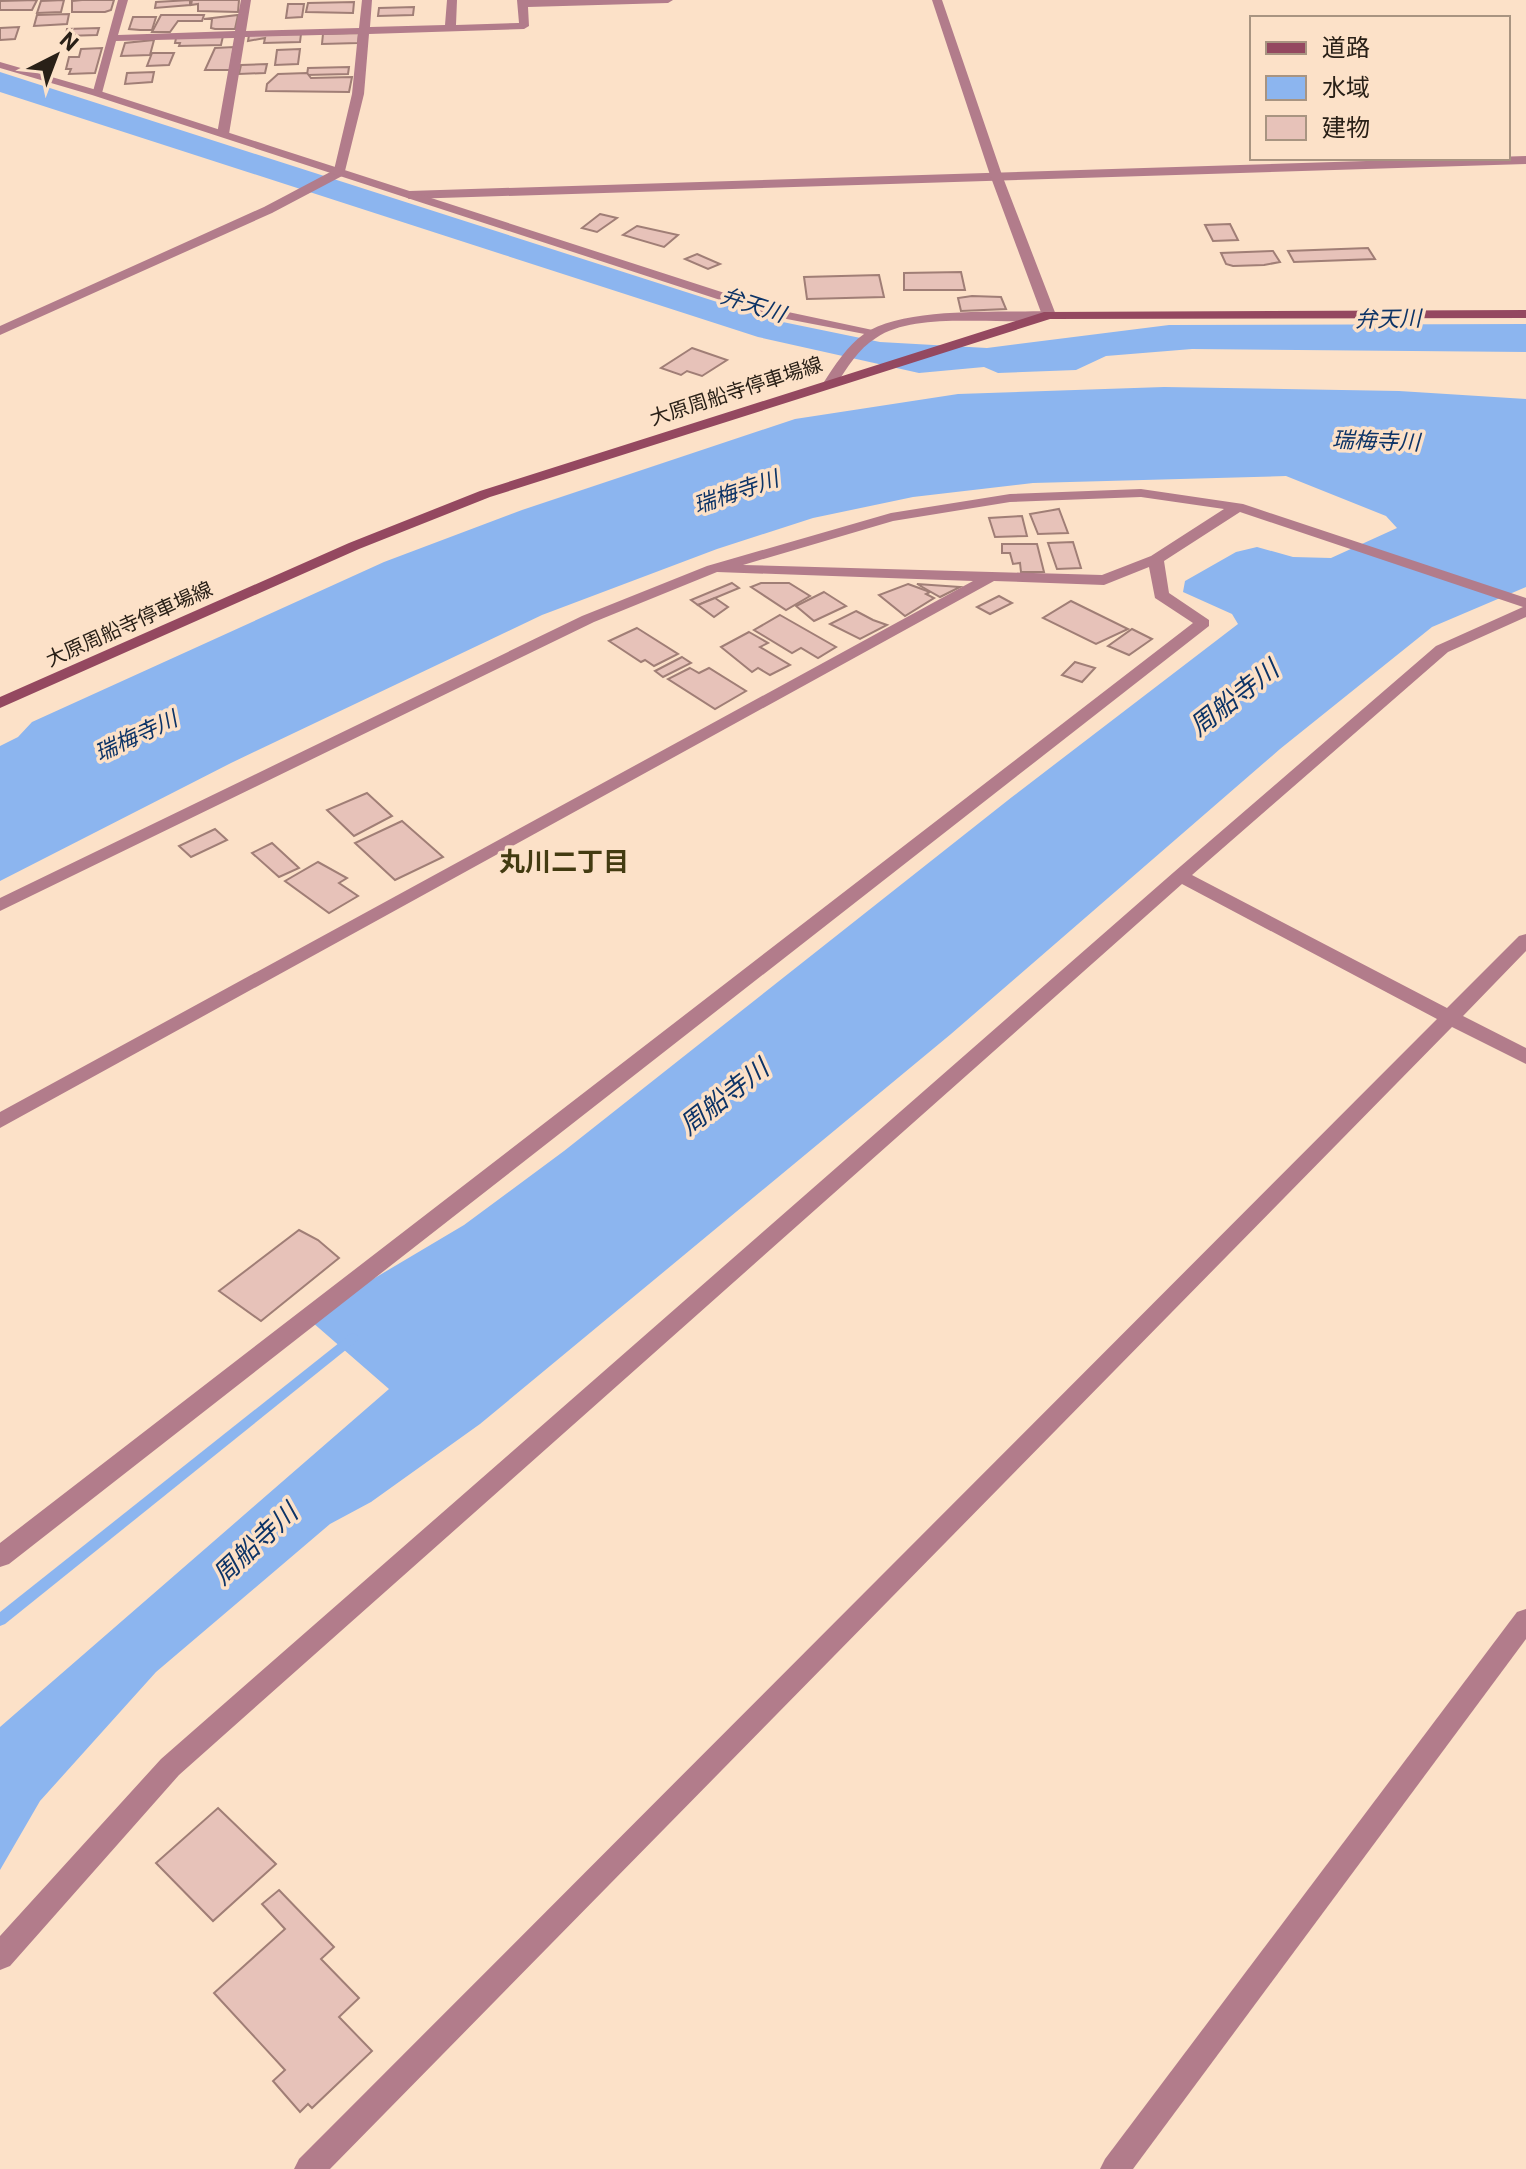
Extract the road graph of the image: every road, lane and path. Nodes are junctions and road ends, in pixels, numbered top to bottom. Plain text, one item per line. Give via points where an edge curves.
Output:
1 (123, 0) edge
2 (246, 0) edge
3 (367, 0) edge
4 (452, 0) edge
5 (668, 0) edge
6 (937, 0) edge
7 (522, 2) edge
8 (450, 28) junction
9 (366, 30) junction
10 (240, 34) junction
11 (113, 38) junction
12 (0, 65) edge
13 (96, 93) junction
14 (223, 134) junction
15 (1526, 160) edge
16 (340, 172) junction
17 (996, 175) junction
18 (409, 195) junction
19 (1526, 314) edge
20 (1049, 315) junction
21 (0, 331) edge
22 (875, 332) junction
23 (831, 382) junction
24 (1238, 507) junction
25 (1156, 559) junction
26 (712, 569) junction
27 (991, 577) junction
28 (1526, 603) edge
29 (1526, 611) edge
30 (0, 703) edge
31 (1180, 876) junction
32 (0, 905) edge
33 (1526, 940) edge
34 (1447, 1018) junction
35 (1526, 1057) edge
36 (0, 1121) edge
37 (0, 1557) edge
38 (1526, 1620) edge
39 (0, 1956) edge
40 (309, 2169) edge
41 (1115, 2169) edge

1 - 11 street
2 - 10 street
3 - 9 street
4 - 8 street
5 - 7 street
6 - 17 street
7 - 8 street via 524,26
8 - 9 street
9 - 10 street
9 - 16 street
10 - 11 street
10 - 14 street
11 - 13 street
12 - 13 street
13 - 14 street
14 - 16 street
15 - 17 street
16 - 18 street
16 - 21 street
17 - 18 street
17 - 20 street
18 - 22 street via 771,312
19 - 20 main road, 大原周船寺停車場線
20 - 22 street via 912,323
20 - 23 main road, 大原周船寺停車場線
22 - 23 street
23 - 30 main road, 大原周船寺停車場線 via 485,494 354,546
24 - 25 street
24 - 26 street via 1141,493 1010,498 891,517
24 - 28 street
25 - 27 street via 1104,580
25 - 37 street via 1161,595 1203,623
26 - 27 street
26 - 32 street via 588,619
27 - 36 street
29 - 31 street via 1442,649
31 - 34 street
31 - 39 street via 170,1767
33 - 34 street
34 - 35 street
34 - 40 street
38 - 41 street

